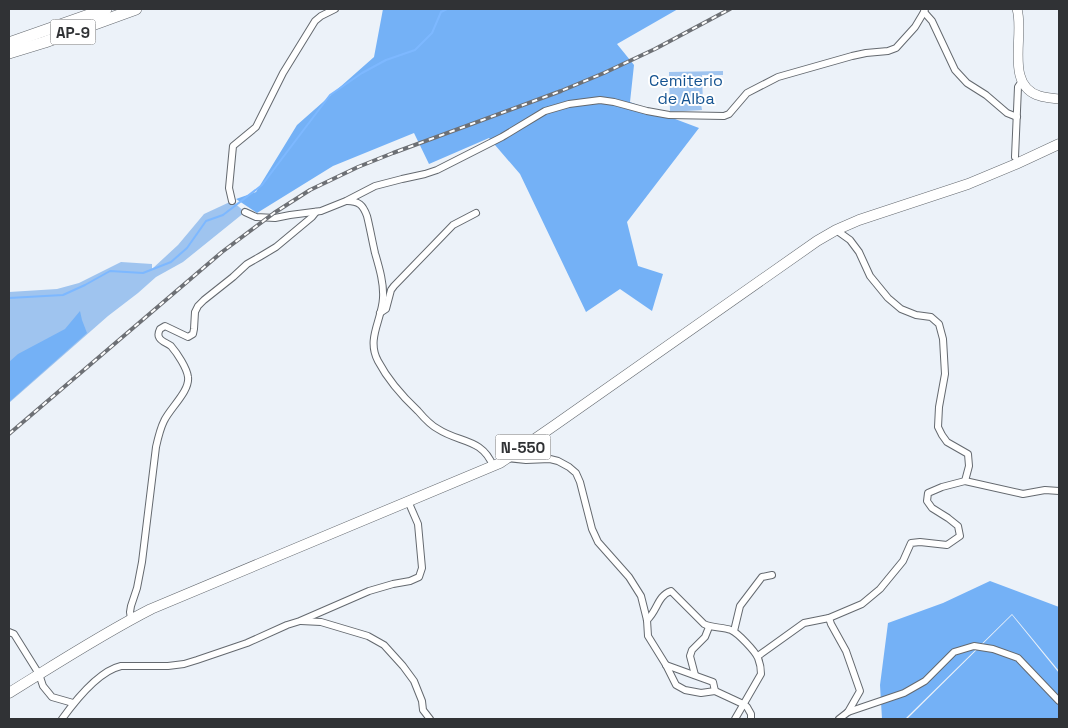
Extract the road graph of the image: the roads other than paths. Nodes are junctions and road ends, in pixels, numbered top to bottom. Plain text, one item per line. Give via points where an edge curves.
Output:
1 (106, 9) edge
2 (136, 9) edge
3 (335, 9) edge
4 (1018, 9) edge
5 (924, 11) edge
6 (9, 43) edge
7 (9, 53) edge
8 (1022, 81) junction
9 (1059, 99) edge
10 (1017, 117) junction
11 (1059, 146) edge
12 (1015, 160) junction
13 (232, 201) dead end
14 (346, 201) junction
15 (245, 212) dead end
16 (316, 212) junction
17 (476, 213) dead end
18 (836, 230) junction
19 (380, 312) junction
20 (507, 458) junction
21 (493, 466) junction
22 (965, 481) junction
23 (1059, 491) edge
24 (408, 502) junction
25 (772, 575) dead end
26 (829, 618) junction
27 (131, 619) junction
28 (647, 620) junction
29 (300, 621) junction
30 (710, 627) junction
31 (734, 631) junction
32 (9, 632) edge
33 (758, 656) junction
34 (666, 665) junction
35 (39, 674) junction
36 (696, 676) junction
37 (715, 691) junction
38 (9, 693) edge
39 (1059, 701) edge
40 (73, 703) junction
41 (743, 704) junction
42 (848, 712) junction
43 (62, 719) edge
44 (430, 719) edge
45 (735, 719) edge
46 (752, 719) edge
47 (839, 719) edge

1 - 6 highway, AP-9
2 - 7 highway, AP-9
3 - 13 street via 314,20 256,128 233,146 229,188
4 - 8 main road via 1018,64
5 - 10 street via 955,70 1002,110
5 - 14 street via 896,48 852,56 778,77 747,93 724,116 669,115 600,100 569,104 545,112 437,170 375,186
8 - 9 main road via 1033,94
8 - 10 street via 1018,87
10 - 12 street
11 - 12 highway, N-550
12 - 18 highway, N-550 via 968,184
14 - 16 street
14 - 19 street via 360,203 367,216 382,283
15 - 16 street via 256,217 275,218
16 - 27 street via 276,247 247,264 204,300 195,312 194,329 188,337 164,326 160,329 159,338 175,352 186,368 188,380 186,389 160,429
17 - 19 street via 453,225 433,245 394,286 386,309
18 - 20 highway, N-550
18 - 22 street via 850,240 870,276 888,298 901,309 931,316 939,324 945,374 938,427 947,442 968,454
19 - 21 street via 373,349 388,379 438,430 472,443 487,454
20 - 21 highway, N-550
20 - 28 street via 550,459 576,473 598,542 630,577
21 - 24 highway, N-550
22 - 23 street via 1023,494
22 - 26 street via 928,493 927,501 958,526 960,536 947,545 911,543 903,561 880,589 862,604
24 - 27 highway, N-550
24 - 29 street via 418,524 422,568 419,577 369,590
25 - 31 street via 762,577 740,606
26 - 33 street via 804,623
26 - 42 street via 846,651 860,691
27 - 35 highway, N-550
28 - 30 street via 664,594 671,591
28 - 34 street via 648,636
29 - 40 street via 247,644 184,664 121,666 106,673
29 - 44 street via 321,622 368,636 384,645 414,681 423,710
30 - 31 street
30 - 36 street via 690,656
31 - 33 street
32 - 35 street via 14,634
33 - 41 street via 761,674
34 - 36 street
34 - 37 street via 676,685 701,693
35 - 38 highway, N-550
35 - 40 street via 52,697
36 - 37 street via 712,682
37 - 41 street
39 - 42 street via 1018,658 974,646 954,652 925,681 904,693
40 - 43 street
41 - 45 street
41 - 46 street
42 - 47 street

